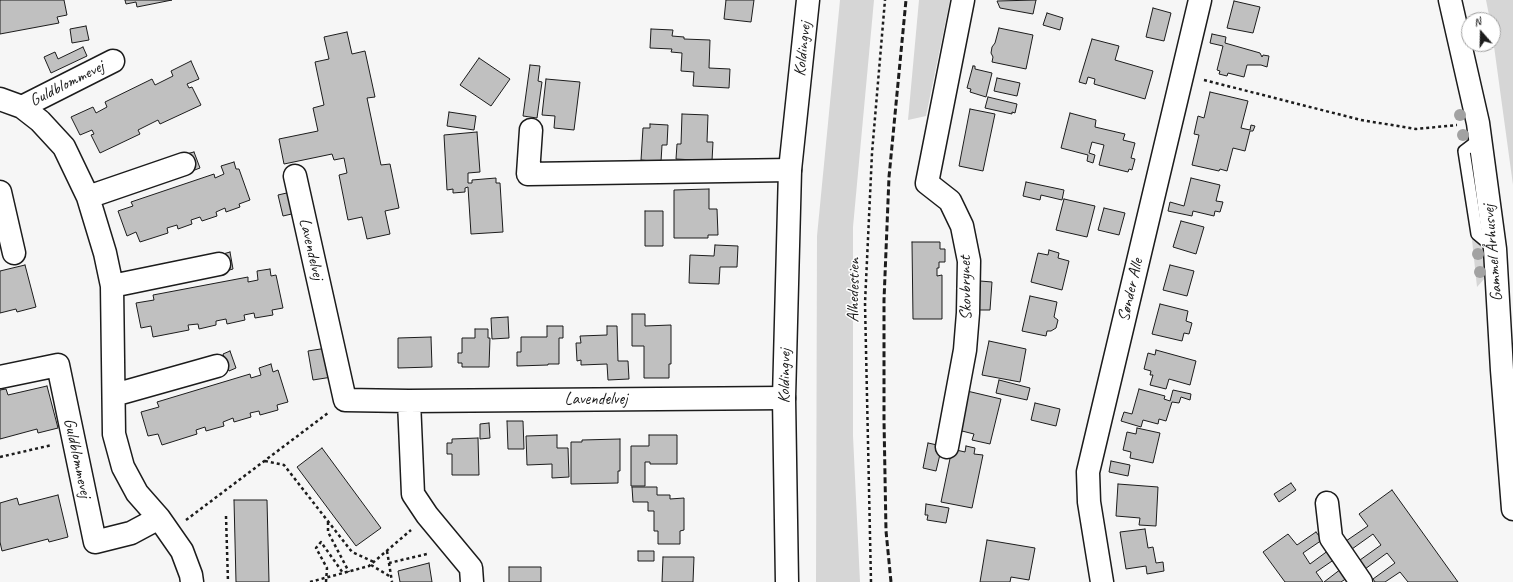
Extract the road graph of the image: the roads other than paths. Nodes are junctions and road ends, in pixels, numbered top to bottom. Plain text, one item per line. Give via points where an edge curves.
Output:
1 (808, 0) edge
2 (963, 0) edge
3 (1200, 0) edge
4 (1450, 0) edge
5 (113, 61) dead end
6 (0, 99) edge
7 (22, 107) junction
8 (531, 130) dead end
9 (184, 164) dead end
10 (790, 170) junction
11 (295, 176) dead end
12 (0, 192) edge
13 (88, 197) junction
14 (14, 253) dead end
15 (220, 264) dead end
16 (112, 286) junction
17 (217, 366) dead end
18 (0, 377) edge
19 (114, 395) junction
20 (784, 398) junction
21 (409, 401) junction
22 (947, 447) dead end
23 (1512, 498) edge
24 (1327, 504) dead end
25 (164, 525) junction
26 (192, 582) edge
27 (472, 582) edge
28 (787, 582) edge
29 (1102, 582) edge
30 (1361, 582) edge

1 - 10 street, Koldingvej
2 - 22 street, Skovbrynet via 927,183 950,201 962,226 969,261 965,350
3 - 29 street, Sønder Alle via 1088,472 1089,502
4 - 23 street, Gammel Århusvej via 1480,130 1495,249
5 - 7 street, Guldblommevej
6 - 7 street, Guldblommevej
7 - 13 street, Guldblommevej via 40,120 64,147
8 - 10 street via 528,174
9 - 13 street
10 - 20 street, Koldingvej
11 - 21 street, Lavendelvej via 346,400
12 - 14 street
13 - 16 street, Guldblommevej
15 - 16 street
16 - 19 street, Guldblommevej
17 - 19 street
18 - 25 street, Guldblommevej via 58,365 95,542
19 - 25 street, Guldblommevej via 114,434 123,467 137,493
20 - 21 street, Lavendelvej
20 - 28 street, Koldingvej
21 - 27 street via 413,494 471,568
24 - 30 street via 1331,538
25 - 26 street, Guldblommevej via 182,551

